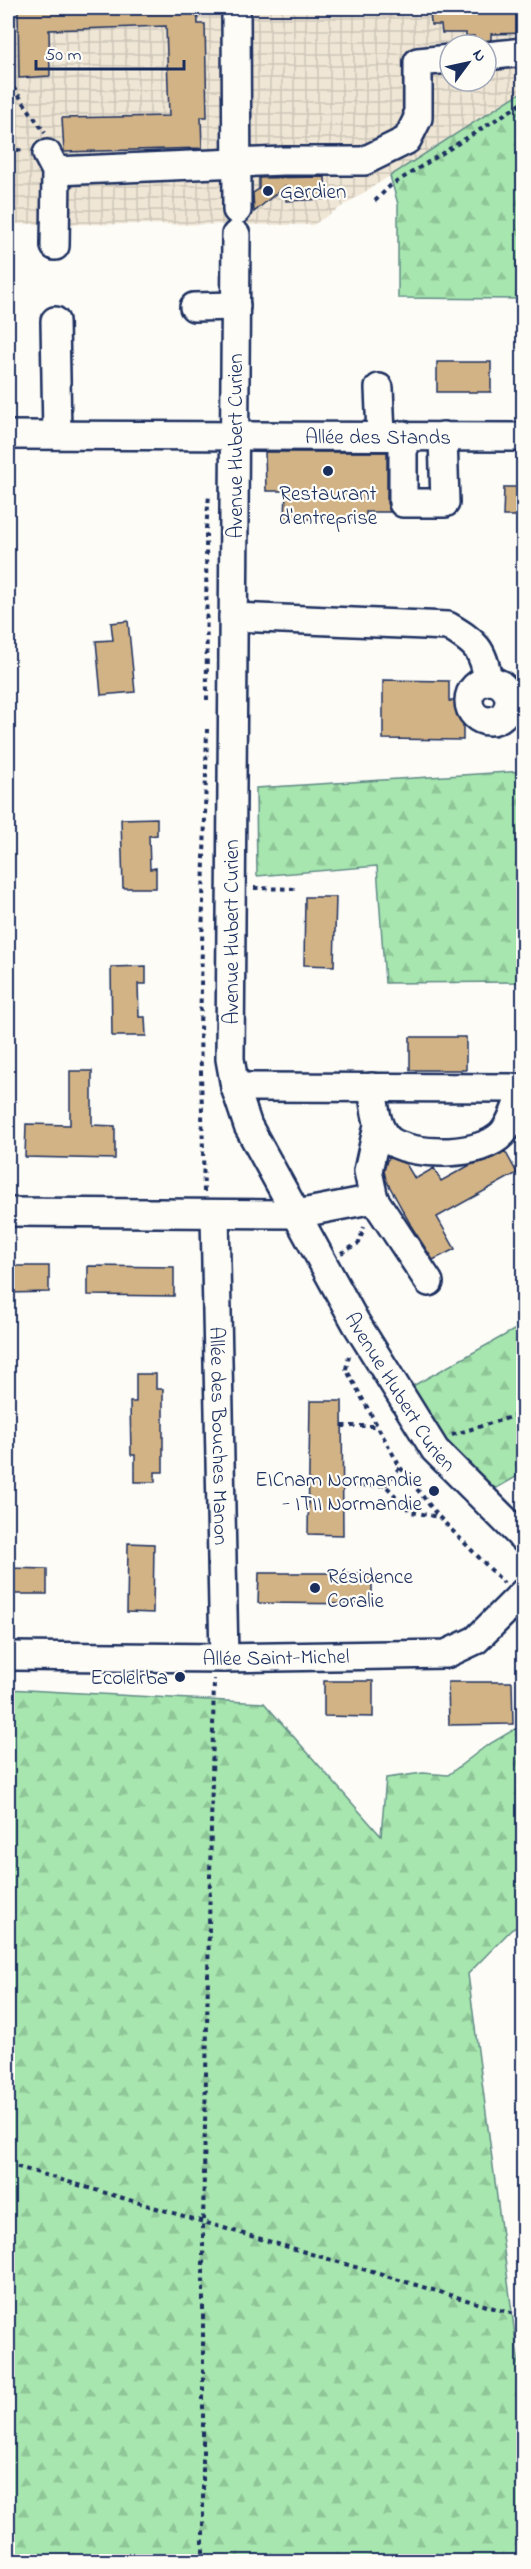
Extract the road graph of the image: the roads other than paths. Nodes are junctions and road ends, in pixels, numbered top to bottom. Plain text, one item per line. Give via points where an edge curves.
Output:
1 (236, 8) edge
2 (524, 52) edge
3 (498, 55) edge
4 (438, 60) edge
5 (236, 163) junction
6 (56, 246) dead end
7 (236, 306) junction
8 (194, 307) dead end
9 (55, 321) dead end
10 (379, 388) dead end
11 (8, 435) edge
12 (57, 435) junction
13 (392, 435) junction
14 (235, 436) junction
15 (444, 436) junction
16 (524, 437) edge
17 (233, 617) junction
18 (488, 681) dead end
19 (235, 1087) junction
20 (372, 1087) junction
21 (523, 1088) edge
22 (378, 1125) junction
23 (377, 1204) junction
24 (8, 1212) edge
25 (215, 1214) junction
26 (297, 1215) junction
27 (429, 1282) dead end
28 (524, 1539) edge
29 (521, 1595) edge
30 (8, 1656) edge
31 (219, 1658) junction

1 - 5 street, Avenue Hubert Curien
2 - 3 street
4 - 5 street via 418,62 418,118 407,140 385,153 364,161
5 - 6 street via 51,162
5 - 7 street, Avenue Hubert Curien
7 - 8 street
7 - 14 street, Avenue Hubert Curien
9 - 12 street
10 - 13 street
11 - 12 street, Allée des Stands
12 - 14 street, Allée des Stands
13 - 14 street, Allée des Stands
13 - 15 street, Allée des Stands
13 - 15 street via 403,503 445,503
14 - 17 street, Avenue Hubert Curien
15 - 16 street, Allée des Stands
17 - 18 street via 448,626 472,640 485,659
17 - 19 street, Avenue Hubert Curien via 230,1059
19 - 20 street
19 - 26 street, Avenue Hubert Curien via 248,1126
20 - 21 street
20 - 22 street
21 - 22 street via 503,1133 488,1144 468,1150 430,1152 392,1142
22 - 23 street via 368,1171
23 - 26 street
23 - 27 street
24 - 25 street
25 - 26 street
25 - 31 street, Allée des Bouches Manon
26 - 28 street, Avenue Hubert Curien via 356,1323 435,1450
29 - 31 street, Allée Saint-Michel via 476,1640 446,1654
30 - 31 street, Allée Saint-Michel

